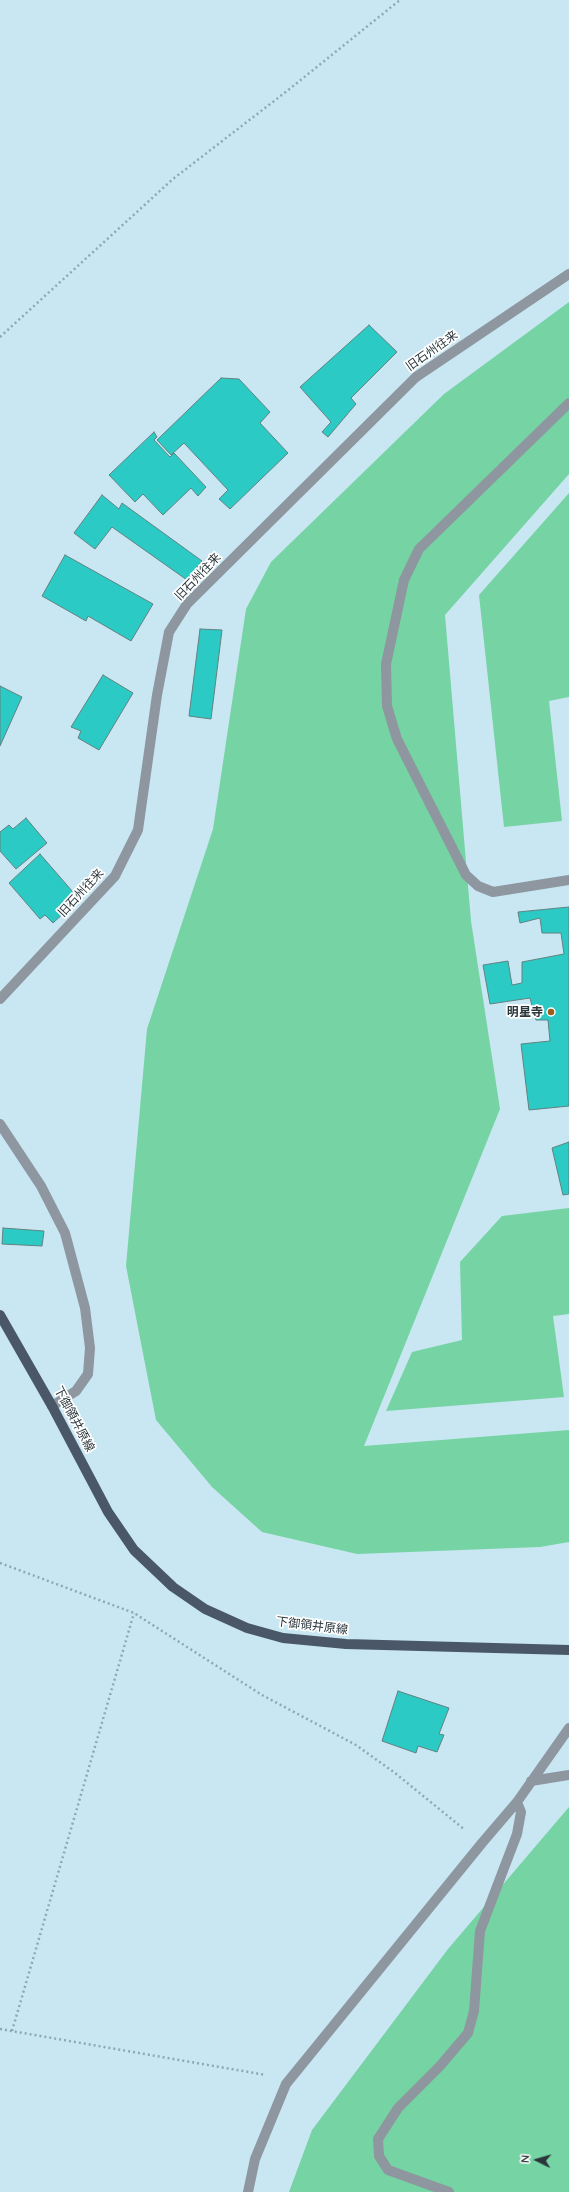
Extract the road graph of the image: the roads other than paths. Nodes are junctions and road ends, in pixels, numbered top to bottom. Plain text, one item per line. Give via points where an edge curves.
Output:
1 (569, 274) edge
2 (569, 403) edge
3 (569, 880) edge
4 (0, 999) edge
5 (0, 1124) edge
6 (0, 1315) edge
7 (52, 1406) junction
8 (569, 1650) edge
9 (569, 1728) edge
10 (569, 1775) edge
11 (531, 1782) junction
12 (518, 1802) junction
13 (246, 2191) edge
14 (449, 2192) edge

1 - 4 street, 旧石州往来 via 416,377 187,604 168,632 138,830 115,876
2 - 3 street via 419,549 404,580 386,664 388,706 397,739 466,874 478,886 493,892
5 - 7 street via 41,1186 66,1233 85,1308 90,1348 88,1374 76,1391
6 - 7 main road, 下御領井原線
7 - 8 main road, 下御領井原線 via 108,1512 134,1550 173,1587 205,1609 247,1628 283,1638 346,1644
9 - 11 street
10 - 11 street
11 - 12 street
12 - 13 street via 286,2084 255,2159
12 - 14 street via 521,1812 517,1834 480,1931 474,2012 468,2033 440,2066 398,2108 378,2139 379,2156 388,2170

